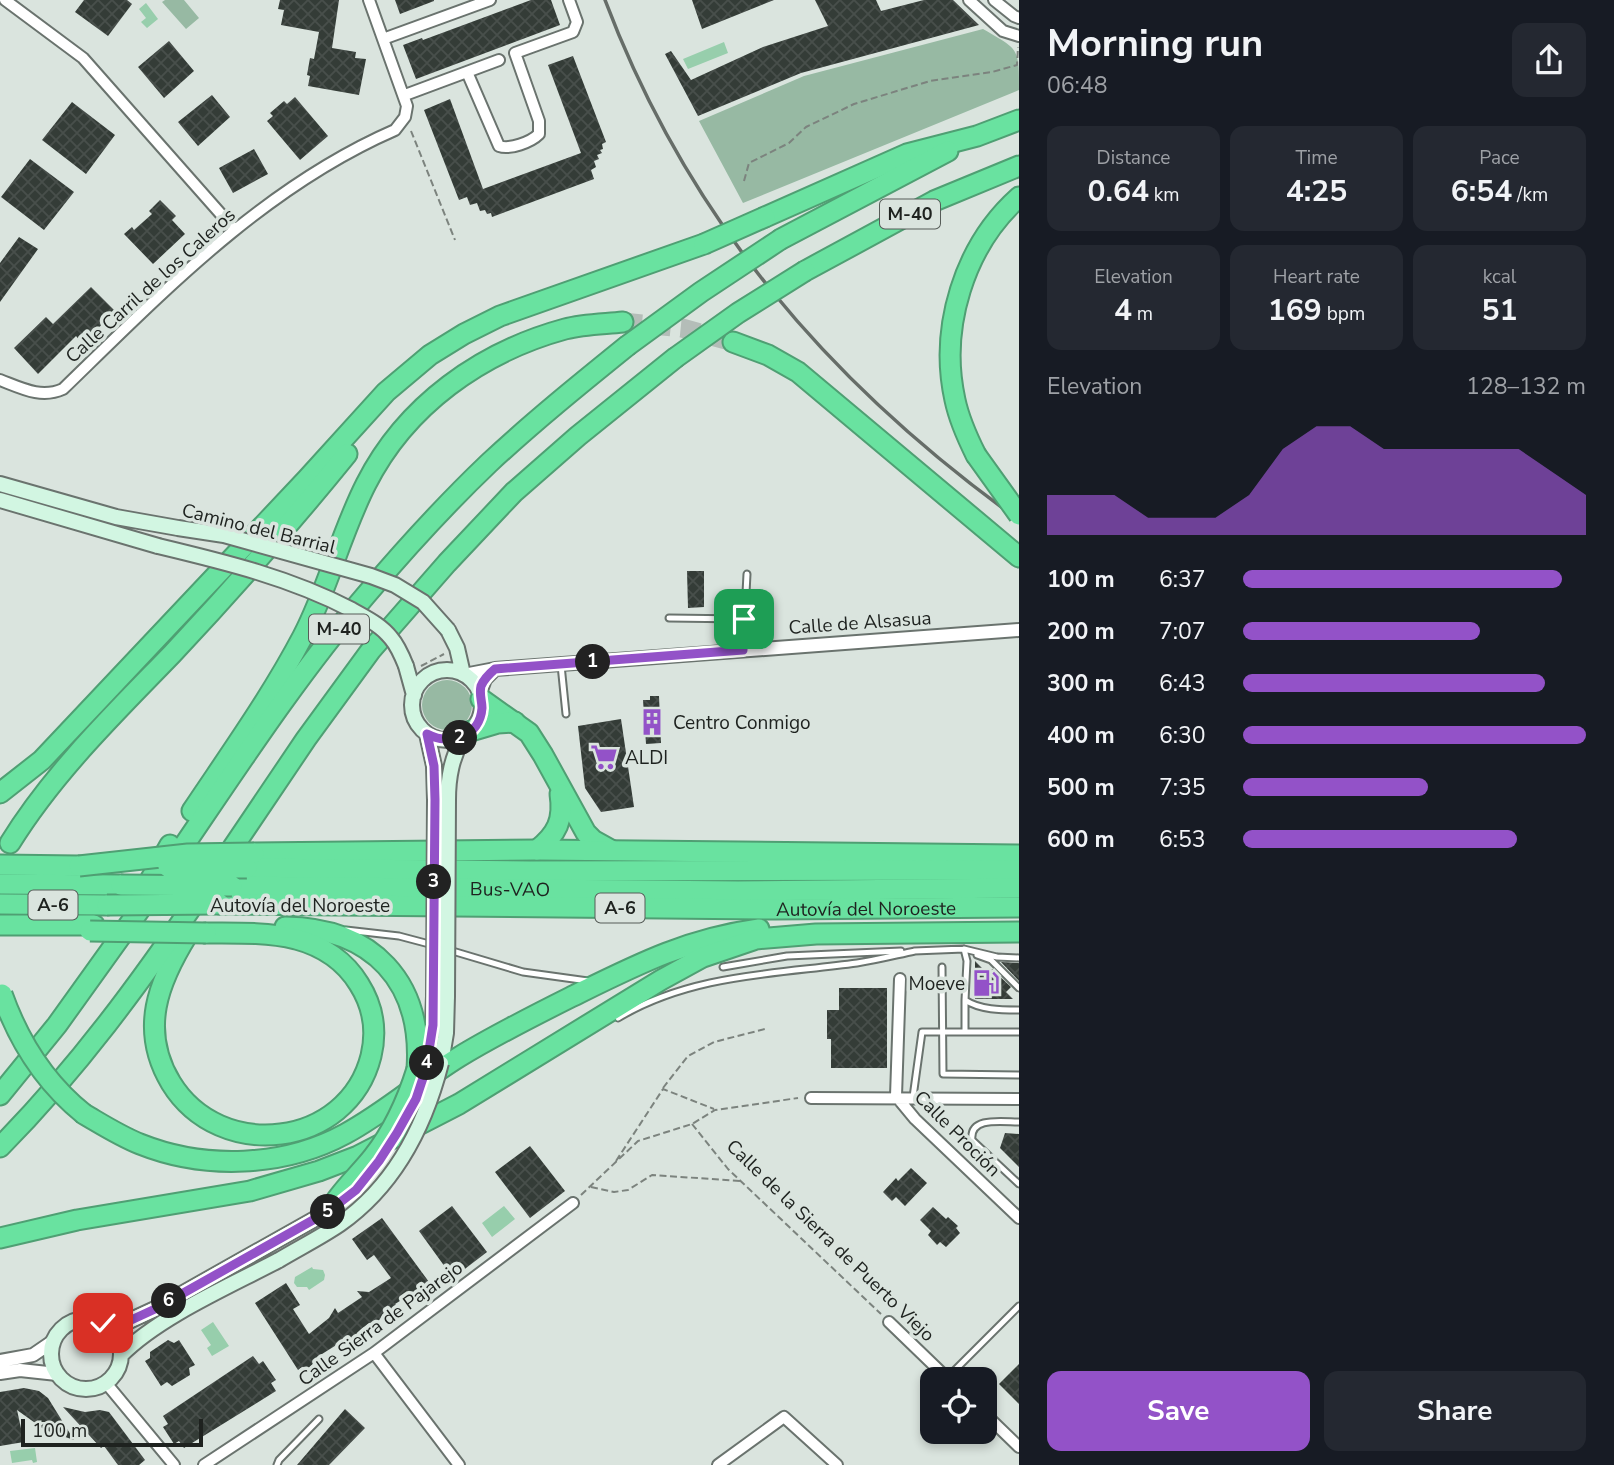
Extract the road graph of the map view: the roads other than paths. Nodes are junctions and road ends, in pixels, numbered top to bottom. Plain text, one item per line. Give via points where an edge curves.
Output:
1 (369, 0) edge
2 (569, 0) edge
3 (969, 0) edge
4 (994, 0) edge
5 (8, 1) edge
6 (483, 1) edge
7 (1019, 18) edge
8 (1019, 38) edge
9 (383, 39) junction
10 (499, 60) dead end
11 (467, 72) junction
12 (405, 96) junction
13 (1019, 120) edge
14 (977, 136) junction
15 (1019, 166) edge
16 (1019, 197) edge
17 (234, 229) junction
18 (623, 322) tunnel mouth
19 (733, 342) tunnel mouth
20 (0, 380) edge
21 (402, 381) junction
22 (0, 485) edge
23 (0, 500) edge
24 (1019, 515) edge
25 (1019, 557) edge
26 (747, 574) dead end
27 (669, 618) dead end
28 (744, 619) junction
29 (1019, 630) edge
30 (743, 650) junction
31 (561, 664) junction
32 (495, 669) junction
33 (463, 674) junction
34 (414, 695) junction
35 (481, 696) junction
36 (566, 714) dead end
37 (515, 722) junction
38 (427, 734) junction
39 (467, 734) junction
40 (306, 739) junction
41 (558, 782) junction
42 (0, 793) edge
43 (442, 800) junction
44 (10, 843) dead end
45 (537, 850) junction
46 (612, 850) junction
47 (1019, 855) edge
48 (250, 861) junction
49 (0, 865) edge
50 (1019, 870) edge
51 (0, 884) edge
52 (1019, 888) edge
53 (0, 904) edge
54 (1019, 906) edge
55 (1019, 923) edge
56 (8, 925) edge
57 (291, 927) junction
58 (207, 930) junction
59 (1019, 932) edge
60 (964, 949) junction
61 (915, 951) junction
62 (1019, 958) edge
63 (106, 960) junction
64 (723, 967) dead end
65 (942, 967) dead end
66 (900, 979) dead end
67 (588, 981) dead end
68 (1, 988) edge
69 (1019, 988) edge
70 (440, 996) junction
71 (965, 1000) junction
72 (1019, 1010) edge
73 (611, 1022) dead end
74 (942, 1032) junction
75 (965, 1032) junction
76 (1019, 1032) edge
77 (569, 1045) dead end
78 (530, 1061) junction
79 (421, 1069) junction
80 (1019, 1075) edge
81 (0, 1095) edge
82 (896, 1096) junction
83 (913, 1097) junction
84 (811, 1098) road end
85 (1019, 1098) edge
86 (1019, 1122) edge
87 (0, 1147) edge
88 (1019, 1184) edge
89 (573, 1203) road end
90 (329, 1211) joint
91 (1019, 1218) edge
92 (0, 1238) edge
93 (1019, 1306) edge
94 (889, 1322) road end
95 (108, 1326) junction
96 (52, 1342) junction
97 (374, 1353) junction
98 (121, 1355) junction
99 (0, 1361) edge
100 (936, 1367) edge
101 (959, 1367) edge
102 (0, 1373) edge
103 (57, 1374) junction
104 (106, 1383) junction
105 (319, 1419) dead end
106 (997, 1426) edge
107 (1019, 1447) edge
108 (278, 1463) edge
109 (174, 1465) edge
110 (204, 1465) edge
111 (271, 1465) edge
112 (459, 1465) edge
113 (718, 1465) edge
114 (837, 1465) edge

1 - 9 street
2 - 11 street via 576,22 573,32 514,54 539,121 534,139 499,146
3 - 8 street via 1003,31
4 - 7 street
5 - 17 street via 83,58
6 - 9 street
9 - 12 street
10 - 11 street
11 - 12 street
12 - 17 street, Calle Carril de los Caleros via 405,117 395,130 303,179
13 - 14 highway, M-40
14 - 21 highway, bridge via 907,154 704,244 500,316 430,355
14 - 63 highway, M-40, bridge via 781,239 701,292 626,346 487,465 365,596 279,708
15 - 40 highway, M-40, bridge via 934,201 805,271 675,358 514,492 371,650
16 - 24 highway, bridge via 994,224 968,270 952,325 953,387 959,415 976,456
17 - 20 street, Calle Carril de los Caleros via 63,389 42,394
18 - 63 highway via 568,328 490,358 453,381 388,447 366,483 304,634 170,844
19 - 25 highway via 798,372
21 - 42 highway via 386,392 42,760
21 - 44 highway via 286,529 61,770
22 - 33 main road, Camino del Barrial, bridge via 116,517 224,535 395,585 423,602 448,630
23 - 34 main road, bridge via 286,581 341,605 384,630 399,649
26 - 28 lane
27 - 28 lane
28 - 30 lane
29 - 30 street, Calle de Alsasua
30 - 31 street, Calle de Alsasua
31 - 32 street, Calle de Alsasua
31 - 36 lane
32 - 33 street, Calle de Alsasua
32 - 35 street via 485,679
33 - 34 main road via 434,673 419,684
33 - 35 main road
34 - 38 main road via 414,717
35 - 37 highway
35 - 39 main road via 479,719
37 - 39 highway
37 - 41 highway via 537,743
38 - 39 main road via 445,740
38 - 43 main road
39 - 43 main road via 452,759
40 - 58 highway via 165,973 156,1003 155,1038 176,1091 208,1120 232,1131 262,1136 289,1132 334,1113 359,1083 373,1046 368,1002 354,976 335,956 297,939
40 - 87 highway, M-40 via 102,1033
41 - 45 highway via 561,819 555,833
41 - 46 highway via 586,833
43 - 70 main road, bridge
45 - 46 highway
45 - 48 highway
46 - 47 highway
48 - 49 highway, Autovía del Noroeste / A-6, bridge
48 - 50 highway, Autovía del Noroeste / A-6 via 530,871
51 - 52 highway, Bus-VAO, bridge via 738,891
53 - 54 highway, Autovía del Noroeste / A-6, bridge via 762,909
55 - 68 highway, bridge via 796,926 736,932 681,946 487,1041 343,1135 275,1158 231,1162 184,1157 141,1144 85,1114 53,1086 30,1055
56 - 58 highway, bridge
57 - 58 highway
57 - 67 lane via 399,936 523,972
57 - 79 highway via 328,932 358,943 383,962 400,982 413,1016
59 - 78 highway via 756,939 703,957 661,979
60 - 61 lane
60 - 62 lane
60 - 69 lane via 990,960
60 - 71 lane
61 - 64 lane via 813,953
61 - 73 lane via 709,983 654,1000
63 - 81 highway, M-40
65 - 74 lane
66 - 82 street, Calle Proción
70 - 79 main road
70 - 98 main road, bridge via 446,1033 426,1113 404,1155 368,1200 340,1224 163,1322
71 - 72 lane via 997,1010
71 - 75 lane
74 - 75 lane
74 - 80 lane via 943,1074
74 - 83 lane via 922,1032
75 - 76 lane
77 - 78 lane
78 - 92 highway via 443,1113 319,1171 233,1195 78,1220
79 - 90 highway, bridge via 387,1138
82 - 83 street
82 - 84 street
82 - 91 street, Calle Proción
83 - 85 street
86 - 88 lane via 985,1122 974,1128 971,1136
89 - 97 street, Calle Sierra de Pajarejo
90 - 95 main road via 155,1309
93 - 101 lane
94 - 100 street, Calle de la Sierra de Puerto Viejo
95 - 96 main road via 90,1319 76,1320 64,1326
95 - 98 main road via 118,1339
96 - 99 street via 33,1355
96 - 103 main road via 51,1359
97 - 110 street, Calle Sierra de Pajarejo
97 - 112 street
98 - 104 main road
102 - 103 street
103 - 104 main road via 79,1388
104 - 109 street
105 - 108 lane
106 - 107 street
108 - 111 lane
113 - 114 street via 784,1417

